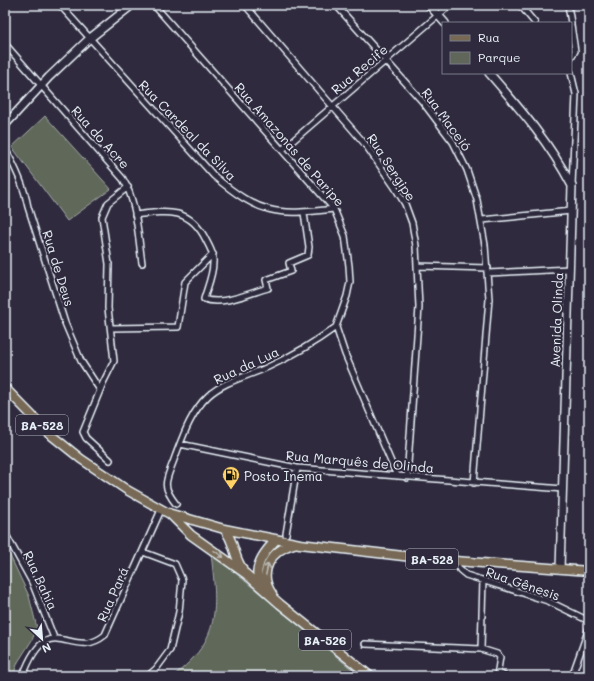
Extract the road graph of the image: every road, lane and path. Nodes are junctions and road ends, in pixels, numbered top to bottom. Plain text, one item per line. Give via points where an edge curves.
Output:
1 (60, 5) edge
2 (132, 5) edge
3 (154, 5) edge
4 (245, 5) edge
5 (336, 5) edge
6 (429, 5) edge
7 (450, 5) edge
8 (520, 5) edge
9 (568, 5) edge
10 (438, 16) junction
11 (444, 22) edge
12 (534, 22) edge
13 (571, 22) edge
14 (572, 31) edge
15 (89, 39) junction
16 (5, 44) edge
17 (572, 56) edge
18 (386, 62) junction
19 (490, 74) edge
20 (570, 74) edge
21 (41, 85) junction
22 (333, 106) junction
23 (5, 125) edge
24 (5, 149) edge
25 (282, 150) junction
26 (572, 186) junction
27 (128, 187) junction
28 (334, 209) junction
29 (571, 211) junction
30 (304, 213) junction
31 (135, 215) junction
32 (482, 220) junction
33 (213, 254) junction
34 (142, 263) dead end
35 (418, 266) junction
36 (570, 269) junction
37 (488, 270) junction
38 (336, 327) junction
39 (111, 328) junction
40 (5, 388) edge
41 (100, 390) junction
42 (180, 444) junction
43 (110, 460) dead end
44 (297, 468) junction
45 (397, 476) junction
46 (407, 478) junction
47 (474, 483) junction
48 (563, 489) junction
49 (176, 504) dead end
50 (165, 511) junction
51 (224, 529) junction
52 (5, 533) edge
53 (286, 534) junction
54 (276, 540) junction
55 (295, 543) junction
56 (143, 552) junction
57 (454, 560) junction
58 (560, 569) junction
59 (589, 571) edge
60 (246, 574) junction
61 (483, 580) junction
62 (269, 595) junction
63 (280, 604) junction
64 (589, 621) edge
65 (589, 628) edge
66 (54, 638) junction
67 (365, 644) dead end
68 (481, 649) junction
69 (497, 674) edge
70 (23, 676) edge
71 (148, 676) edge
72 (370, 676) edge
73 (505, 676) edge
74 (572, 676) edge

1 - 15 street, Rua Cardeal da Silva
2 - 15 main road
3 - 25 street, Rua Amazonas de Paripe
4 - 22 street, Rua Sergipe
5 - 18 street, Rua Maceió
6 - 10 main road
7 - 10 street, Rua Recife
8 - 12 street
9 - 13 street
10 - 11 main road
10 - 18 street, Rua Recife
14 - 17 street via 575,51
15 - 21 main road
15 - 30 street, Rua Cardeal da Silva via 214,176 230,189 249,203 267,210
16 - 21 street, Rua do Acre
18 - 22 street, Rua Recife
18 - 32 street, Rua Maceió via 422,101 460,154
19 - 26 main road via 542,135
20 - 26 street, Avenida Olinda via 576,94
21 - 23 main road
21 - 27 street, Rua do Acre
22 - 25 street, Rua Recife
22 - 35 street, Rua Sergipe via 365,144 405,204 412,223
24 - 41 street, Rua de Deus via 25,190 28,207 65,323 81,361
25 - 28 street, Rua Amazonas de Paripe
26 - 29 main road, Avenida Olinda
27 - 31 street, Rua do Acre
27 - 39 street via 108,204 102,217 109,264 108,308
28 - 30 street, Rua Cardeal da Silva
28 - 38 street, Rua Amazonas de Paripe via 345,236 349,266 347,296
29 - 32 street
29 - 36 main road, Avenida Olinda
30 - 33 street via 310,247 308,255 289,263 291,271 266,280 268,288 227,300 210,302 204,299 212,272
31 - 33 street via 161,212 186,216 198,224
31 - 34 street, Rua do Acre
32 - 37 street, Rua Maceió
33 - 39 street via 184,282 178,327
35 - 37 street
35 - 46 street, Rua Sergipe via 419,307
36 - 37 street
36 - 48 main road, Avenida Olinda
37 - 47 street, Rua Maceió via 489,299
38 - 42 street, Rua da Lua via 296,354 216,389 201,404
38 - 45 street
39 - 41 street via 114,361
40 - 50 main road, BA-528 via 51,435 81,460
41 - 43 street via 84,434
42 - 44 street, Rua Marquês de Olinda
42 - 49 street, Rua da Lua via 166,485 166,491
44 - 45 street, Rua Marquês de Olinda
44 - 53 street
45 - 46 street, Rua Marquês de Olinda
46 - 47 street, Rua Marquês de Olinda
47 - 48 street, Rua Marquês de Olinda
48 - 58 main road, Avenida Olinda
50 - 51 main road, BA-528
50 - 56 street, Rua Pará
50 -> 60 main road, BA-526 via 191,535
51 - 54 main road, BA-528
51 - 60 main road, BA-526 via 231,538 237,561
52 - 66 street, Rua Bahia via 32,582
53 - 54 street
53 - 55 street
54 - 55 main road, BA-528
54 - 62 main road via 263,555 258,574
55 - 57 main road, BA-528
63 -> 55 main road via 268,588 266,570 280,549
56 - 66 street, Rua Pará via 105,635 87,644
56 - 71 street via 175,564 182,580 179,612 170,650
57 - 58 main road, BA-528
57 - 61 street, Rua Gênesis via 462,573
58 - 59 main road, BA-528
60 - 62 main road, BA-526
61 - 64 street, Rua Gênesis via 548,601
61 - 68 street
62 - 63 main road, BA-526
63 - 72 main road, BA-526
65 - 74 street
66 - 70 street via 35,650
67 - 68 street
68 - 69 street via 500,656
69 - 73 street

